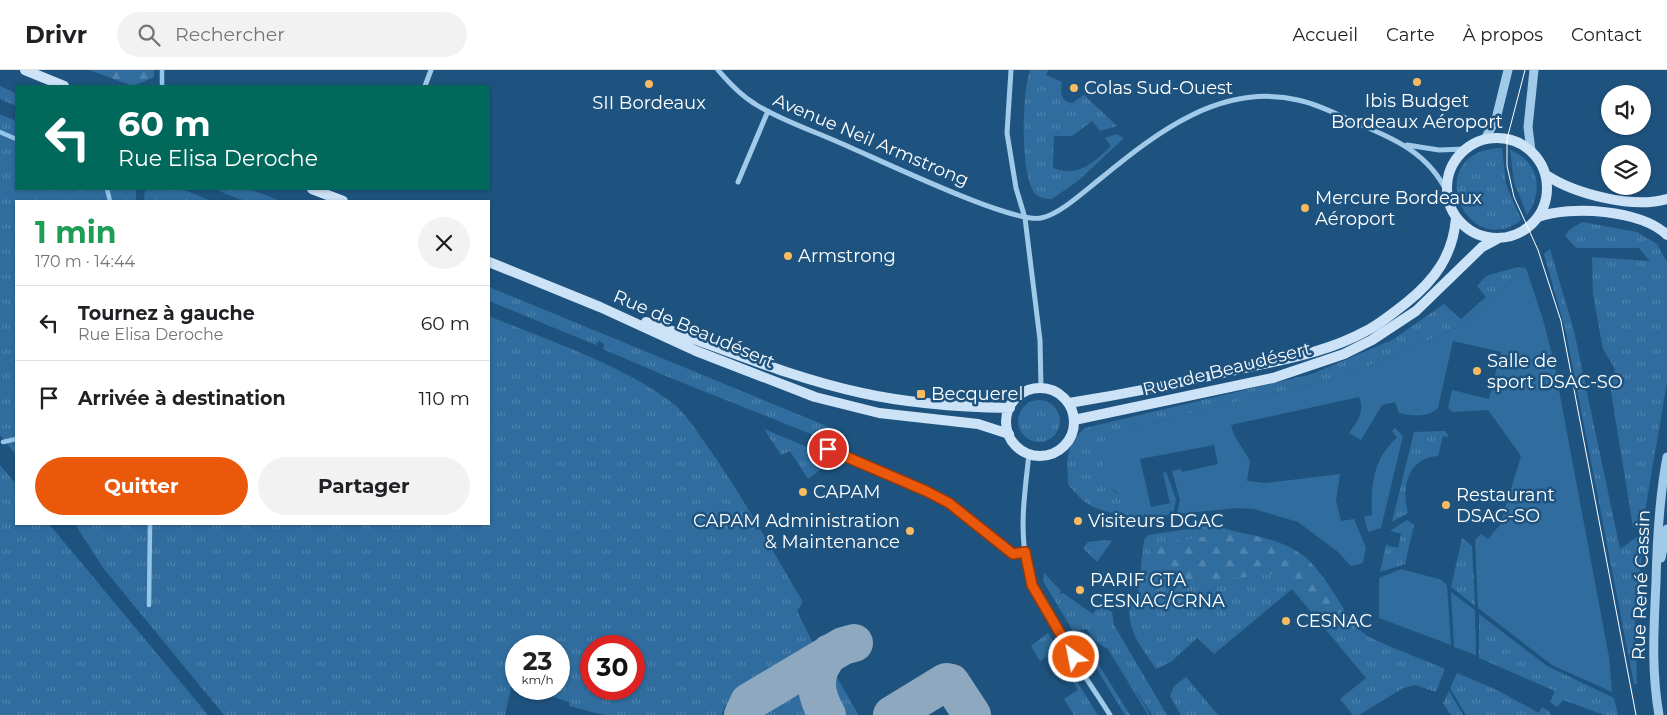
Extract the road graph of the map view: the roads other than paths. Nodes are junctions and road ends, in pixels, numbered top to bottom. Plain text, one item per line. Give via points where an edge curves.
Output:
1 (25, 70) edge
2 (431, 70) edge
3 (718, 70) edge
4 (1012, 70) edge
5 (1508, 70) edge
6 (1534, 70) edge
7 (62, 85) edge
8 (424, 85) edge
9 (768, 111) junction
10 (1485, 139) junction
11 (1407, 145) junction
12 (1465, 149) junction
13 (1531, 151) junction
14 (1546, 175) junction
15 (738, 182) dead end
16 (314, 190) edge
17 (1447, 192) junction
18 (1667, 199) edge
19 (340, 200) edge
20 (1538, 217) junction
21 (1025, 218) junction
22 (1456, 218) junction
23 (1667, 235) edge
24 (1497, 239) junction
25 (490, 262) edge
26 (600, 307) junction
27 (1041, 388) junction
28 (1068, 403) junction
29 (1010, 408) junction
30 (1074, 420) junction
31 (1009, 434) junction
32 (828, 449) dead end
33 (1030, 454) junction
34 (1667, 457) edge
35 (1667, 529) edge
36 (1025, 552) junction
37 (1656, 580) junction
38 (1110, 715) edge
39 (1659, 715) edge

1 - 7 main road
2 - 8 street
3 - 9 street, Avenue Neil Armstrong via 734,88
4 - 21 street via 1007,133 1016,188
5 - 10 street via 1496,119
6 - 13 street via 1528,127
9 - 15 street
9 - 21 street, Avenue Neil Armstrong via 944,188
10 - 12 main road
10 - 13 main road via 1507,139
11 - 12 street
11 - 17 street via 1439,175
11 - 21 street via 1300,100 1254,96 1210,106 1189,116 1131,153 1076,199 1048,216
12 - 17 main road via 1454,161 1448,176
13 - 14 main road
14 - 18 main road via 1574,191 1645,203
14 - 20 main road via 1545,204
16 - 19 main road
17 - 22 main road
20 - 23 main road via 1561,211 1598,212 1649,222
20 - 24 main road via 1528,228 1513,236
21 - 27 street via 1040,340
22 - 24 main road via 1467,229
22 - 28 main road, Rue de Beaudésert via 1450,250 1438,272 1424,288 1388,317 1352,338 1293,358 1152,390
24 - 30 main road, Rue de Beaudésert via 1482,247 1416,311 1344,354 1272,378
25 - 26 main road
26 - 29 main road, Rue de Beaudésert via 810,379 861,393 918,402
26 - 31 main road, Rue de Beaudésert via 696,351 837,404 915,418 978,424
27 - 28 main road via 1057,392
27 - 29 main road via 1023,394
28 - 30 main road
29 - 31 main road
30 - 33 main road via 1072,433 1061,449 1043,456
31 - 33 main road, Rue de Beaudésert via 1014,444
32 - 36 street via 949,503 1013,554
33 - 36 street via 1023,506
34 - 37 street, Rue René Cassin via 1658,519
35 - 37 street
36 - 38 street via 1032,585
37 - 39 street, Rue René Cassin via 1653,657

